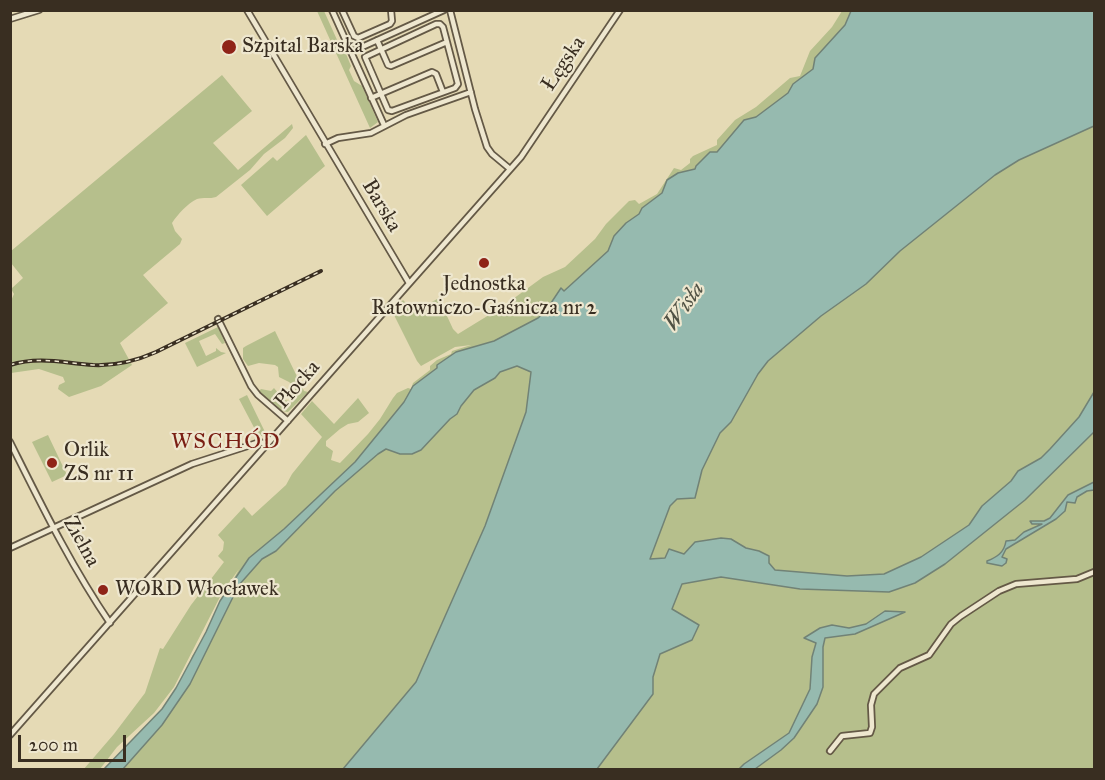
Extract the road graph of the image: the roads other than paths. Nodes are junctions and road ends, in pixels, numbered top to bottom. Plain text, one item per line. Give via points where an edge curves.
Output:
1 (39, 10) edge
2 (247, 10) edge
3 (332, 10) edge
4 (342, 10) edge
5 (391, 10) edge
6 (444, 10) edge
7 (450, 10) edge
8 (620, 10) edge
9 (10, 19) edge
10 (390, 24) junction
11 (349, 27) junction
12 (341, 31) junction
13 (394, 33) junction
14 (458, 38) junction
15 (377, 40) junction
16 (447, 41) junction
17 (381, 49) junction
18 (351, 52) junction
19 (442, 92) junction
20 (471, 92) junction
21 (379, 94) junction
22 (371, 98) junction
23 (446, 100) junction
24 (384, 125) junction
25 (536, 136) joint
26 (325, 144) junction
27 (510, 169) junction
28 (409, 284) junction
29 (218, 319) dead end
30 (288, 421) junction
31 (10, 442) edge
32 (268, 445) junction
33 (53, 527) junction
34 (10, 548) edge
35 (1095, 572) edge
36 (110, 623) junction
37 (10, 735) edge
38 (830, 751) dead end

1 - 9 street
2 - 26 street, Barska
3 - 12 street
4 - 11 street
5 - 10 street
6 - 13 street
7 - 14 street
8 - 25 street, Łęgska
10 - 11 street via 358,38
10 - 13 street
11 - 12 street
12 - 18 street
13 - 15 street
14 - 16 street
14 - 20 street
15 - 17 street
15 - 18 street
16 - 17 street via 391,66
16 - 17 street via 443,27 437,24
16 - 19 street via 459,83
17 - 21 street via 364,59
18 - 22 street
19 - 21 street via 391,111
19 - 21 street via 432,72
19 - 23 street
20 - 23 street
20 - 27 street via 487,147
21 - 22 street
22 - 24 street
23 - 24 street
24 - 26 street via 371,133
25 - 27 street, Płocka
26 - 28 street, Barska
27 - 28 street, Płocka
28 - 30 street, Płocka
29 - 30 street via 251,386
30 - 32 street, Płocka
31 - 33 street, Zielna
32 - 33 street via 260,442 200,461
32 - 36 street, Płocka
33 - 34 street
33 - 36 street, Zielna
35 - 38 street via 1077,579 1016,584 960,616 929,655 900,668 874,694 870,733 842,736
36 - 37 street, Płocka

